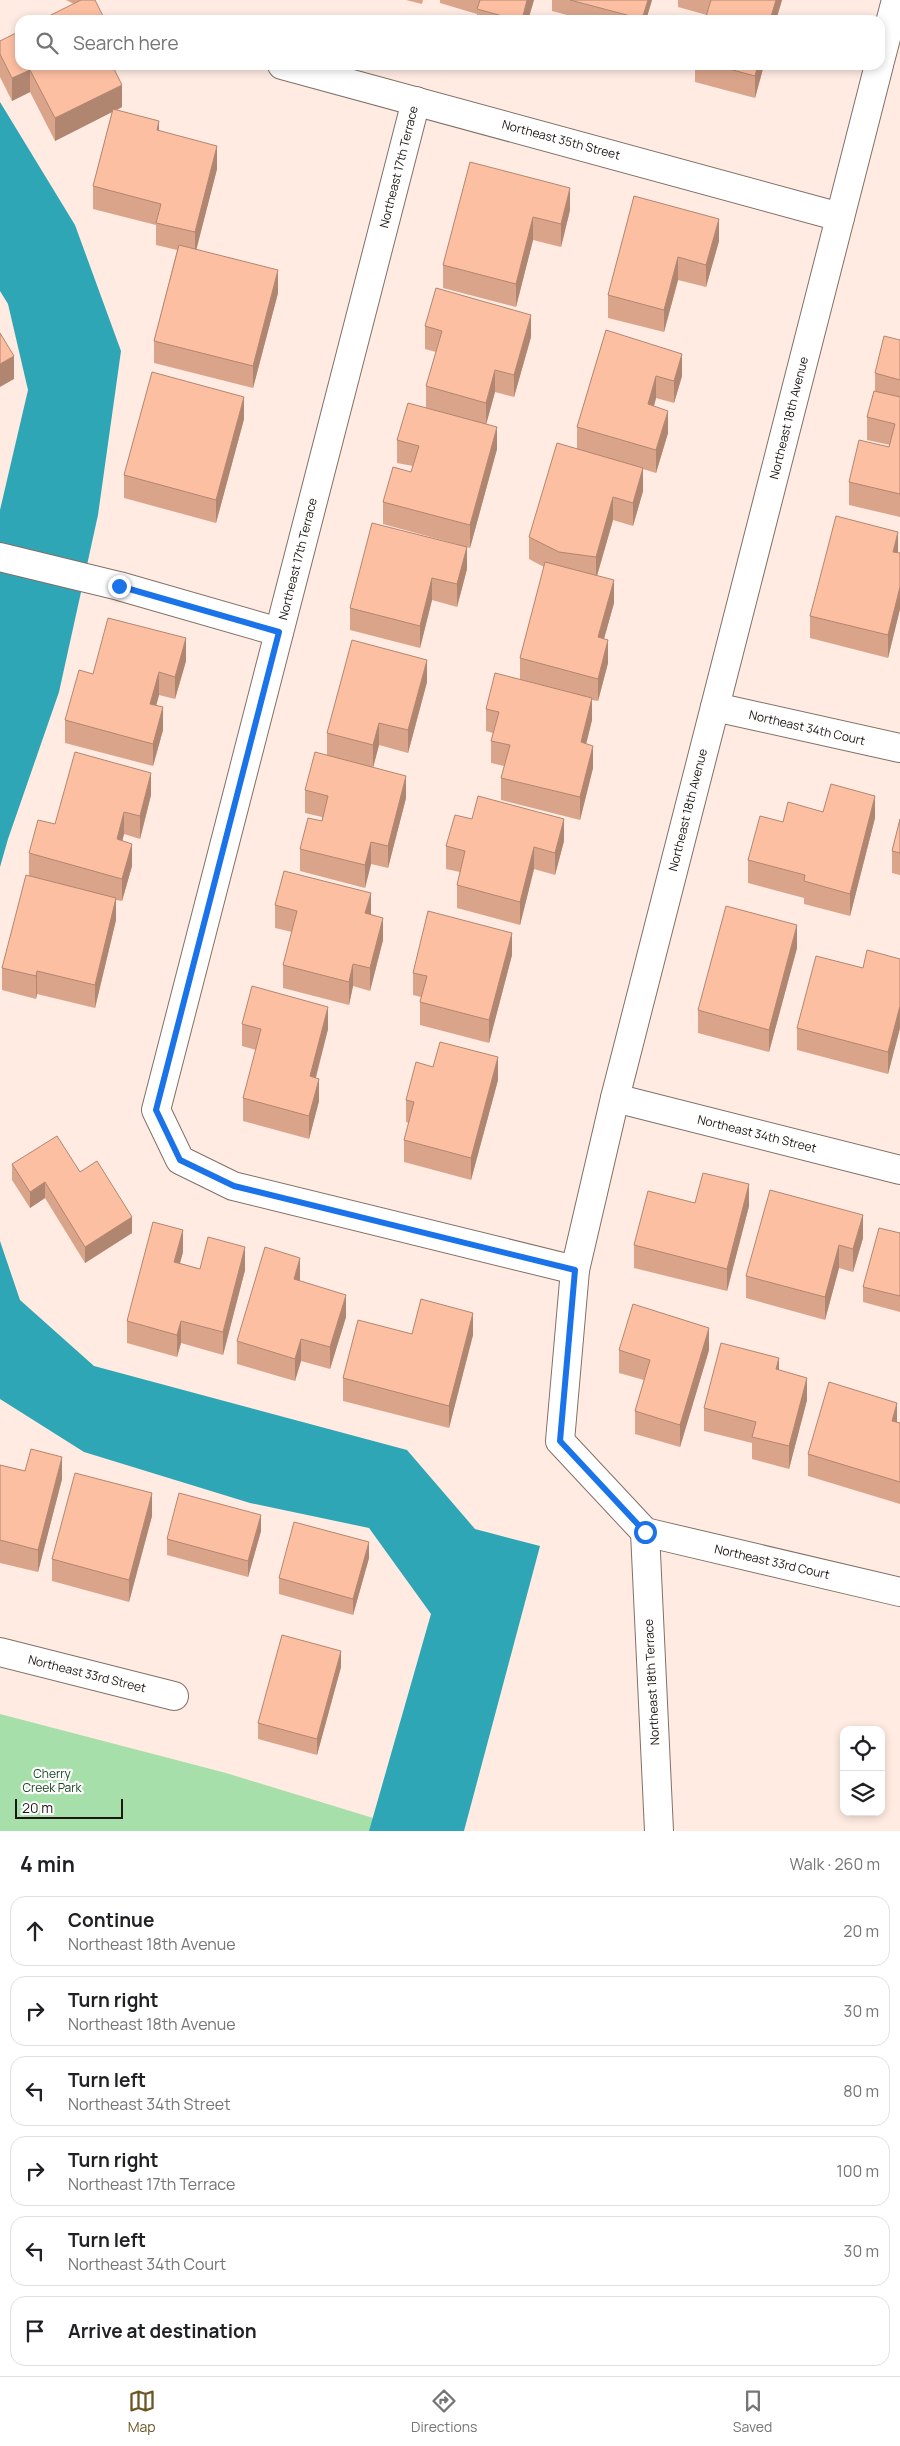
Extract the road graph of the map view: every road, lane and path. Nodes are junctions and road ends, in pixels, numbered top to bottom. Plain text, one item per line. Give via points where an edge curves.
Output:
1 (896, 0) edge
2 (885, 42) edge
3 (301, 70) edge
4 (878, 70) edge
5 (416, 101) junction
6 (840, 216) junction
7 (0, 557) edge
8 (279, 632) junction
9 (715, 707) junction
10 (900, 748) edge
11 (615, 1098) junction
12 (900, 1170) edge
13 (575, 1270) junction
14 (645, 1532) junction
15 (900, 1592) edge
16 (0, 1652) edge
17 (174, 1696) dead end
18 (659, 1831) edge

1 - 2 street
3 - 5 street, Northeast 35th Street
4 - 6 street, Northeast 18th Avenue
5 - 6 street, Northeast 35th Street
5 - 8 street, Northeast 17th Terrace
6 - 9 street, Northeast 18th Avenue
7 - 8 street via 119,586
8 - 13 street, Northeast 17th Terrace via 156,1110 180,1160 234,1186
9 - 10 street, Northeast 34th Court
9 - 11 street, Northeast 18th Avenue
11 - 12 street, Northeast 34th Street
11 - 13 street, Northeast 18th Avenue
13 - 14 street, Northeast 18th Avenue via 560,1441
14 - 15 street, Northeast 33rd Court
14 - 18 street, Northeast 18th Terrace
16 - 17 street, Northeast 33rd Street

